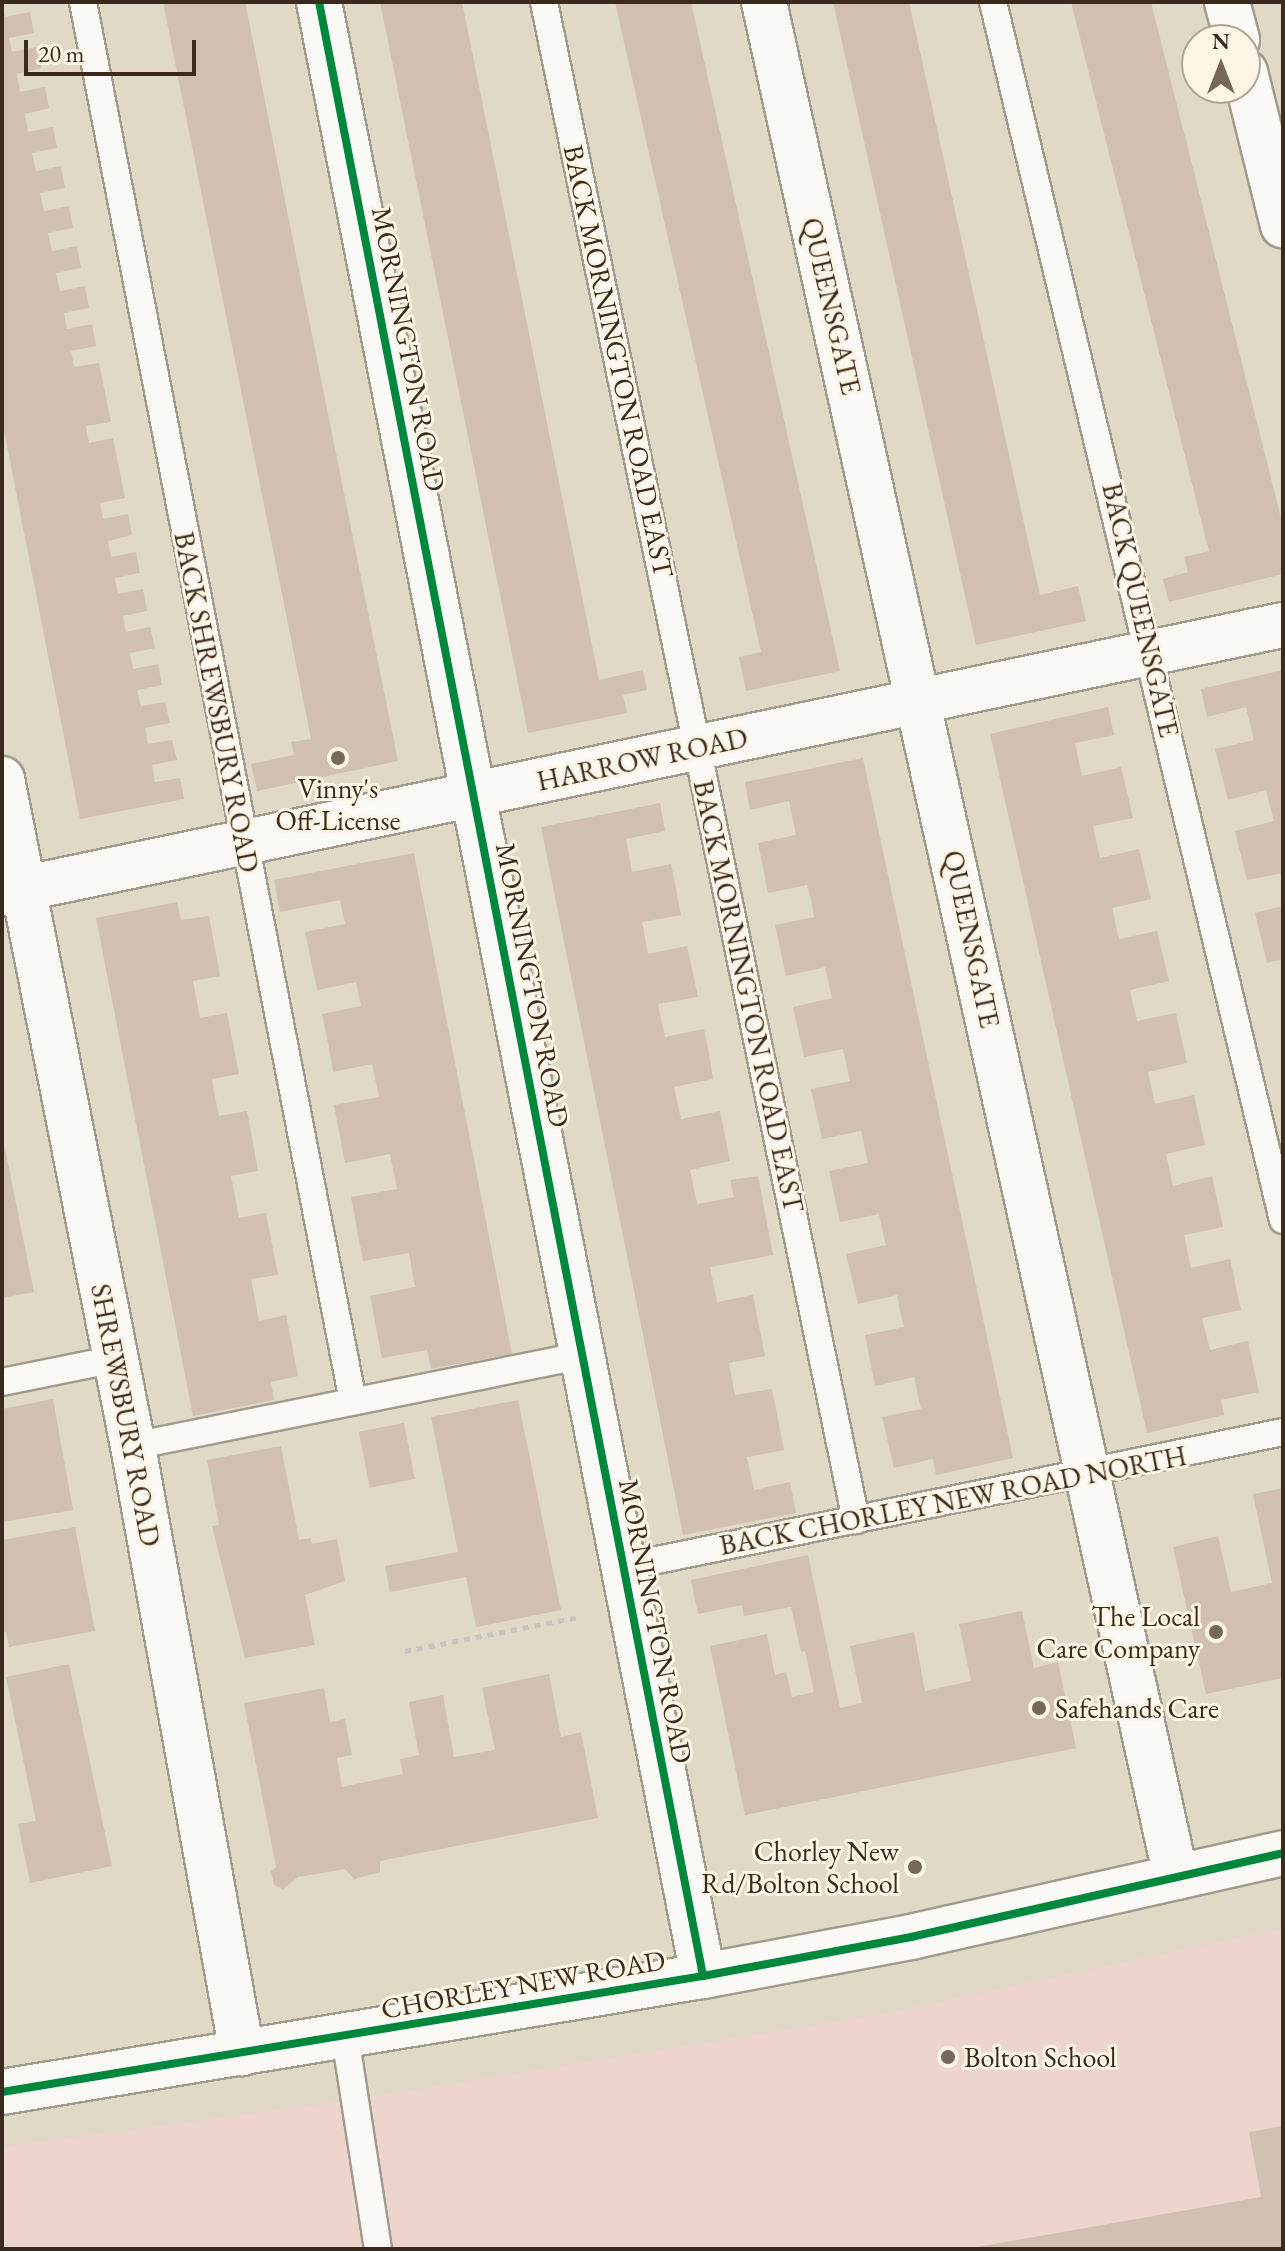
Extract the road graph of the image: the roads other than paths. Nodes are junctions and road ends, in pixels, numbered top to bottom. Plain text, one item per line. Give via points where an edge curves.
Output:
1 (83, 2) edge
2 (319, 2) edge
3 (544, 2) edge
4 (764, 2) edge
5 (993, 2) edge
6 (1227, 2) edge
7 (1233, 24) edge
8 (1254, 104) edge
9 (1281, 206) edge
10 (1283, 625) edge
11 (1151, 651) junction
12 (920, 701) junction
13 (699, 747) junction
14 (2, 779) edge
15 (473, 794) junction
16 (244, 841) junction
17 (13, 890) edge
18 (1283, 1220) edge
19 (583, 1355) junction
20 (116, 1359) junction
21 (2, 1382) edge
22 (353, 1401) junction
23 (1283, 1432) edge
24 (133, 1446) junction
25 (1088, 1473) junction
26 (856, 1520) junction
27 (627, 1587) junction
28 (1283, 1853) edge
29 (1176, 1877) junction
30 (703, 1976) junction
31 (345, 2036) junction
32 (242, 2053) junction
33 (2, 2092) edge
34 (378, 2249) edge

1 - 16 lane, BACK SHREWSBURY ROAD
2 - 15 street, MORNINGTON ROAD
3 - 13 lane, BACK MORNINGTON ROAD EAST
4 - 12 street, QUEENSGATE
5 - 11 lane, BACK QUEENSGATE
6 - 7 street
8 - 9 street
10 - 11 street, HARROW ROAD
11 - 12 street, HARROW ROAD
11 - 18 lane, BACK QUEENSGATE
12 - 13 street, HARROW ROAD
12 - 25 street, QUEENSGATE
13 - 15 street, HARROW ROAD
13 - 26 lane, BACK MORNINGTON ROAD EAST
14 - 17 street, SHREWSBURY ROAD
15 - 16 street, HARROW ROAD
15 - 19 street, MORNINGTON ROAD
16 - 17 street, HARROW ROAD
16 - 22 lane, BACK SHREWSBURY ROAD
17 - 20 street, SHREWSBURY ROAD
19 - 22 lane
19 - 27 street, MORNINGTON ROAD
20 - 21 lane
20 - 24 street, SHREWSBURY ROAD
22 - 24 lane
23 - 25 lane, BACK CHORLEY NEW ROAD NORTH
24 - 32 street, SHREWSBURY ROAD
25 - 26 lane, BACK CHORLEY NEW ROAD NORTH
25 - 29 street, QUEENSGATE
26 - 27 lane, BACK CHORLEY NEW ROAD NORTH
27 - 30 street, MORNINGTON ROAD
28 - 29 street, CHORLEY NEW ROAD
29 - 30 street, CHORLEY NEW ROAD via 911,1937
30 - 31 street, CHORLEY NEW ROAD
31 - 32 street, CHORLEY NEW ROAD
31 - 34 lane
32 - 33 street, CHORLEY NEW ROAD

